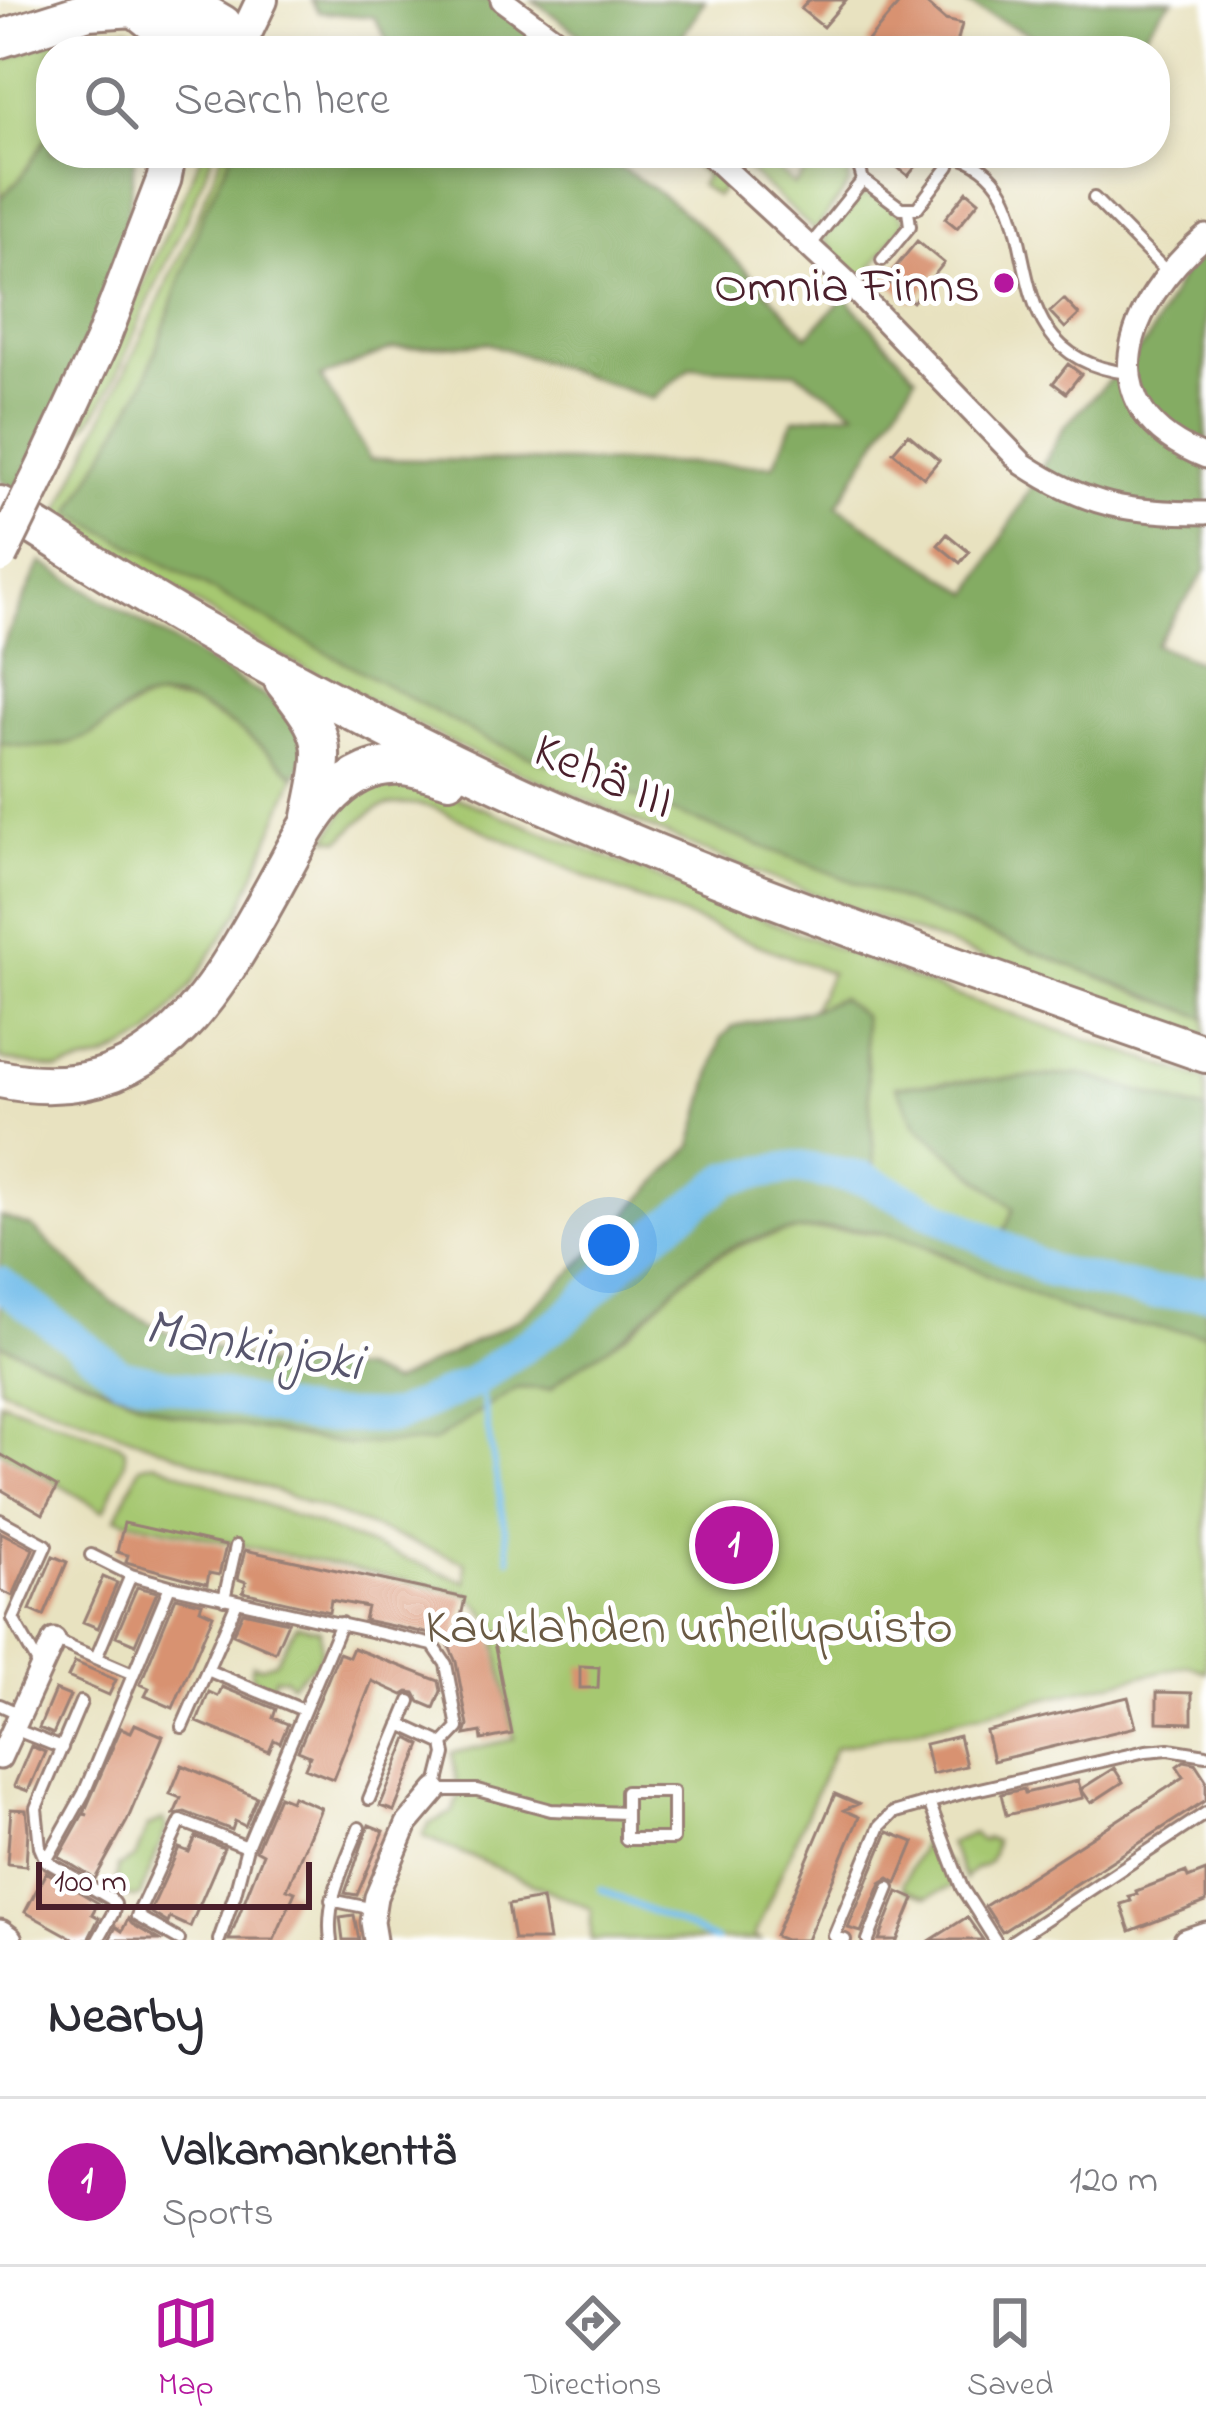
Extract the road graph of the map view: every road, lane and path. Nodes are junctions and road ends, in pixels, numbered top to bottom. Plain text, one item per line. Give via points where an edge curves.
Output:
1 (262, 0) edge
2 (502, 0) edge
3 (222, 36) edge
4 (228, 36) edge
5 (551, 36) edge
6 (0, 40) edge
7 (171, 168) edge
8 (724, 168) edge
9 (859, 168) edge
10 (947, 168) edge
11 (984, 168) edge
12 (863, 180) junction
13 (1094, 198) dead end
14 (908, 210) junction
15 (1206, 236) edge
16 (809, 247) junction
17 (882, 260) dead end
18 (1169, 274) junction
19 (1128, 373) junction
20 (1206, 457) edge
21 (0, 506) edge
22 (1206, 513) edge
23 (0, 556) edge
24 (272, 667) junction
25 (557, 811) junction
26 (310, 820) junction
27 (1206, 1054) edge
28 (0, 1079) edge
29 (0, 1520) edge
30 (236, 1546) dead end
31 (91, 1556) dead end
32 (131, 1575) junction
33 (170, 1586) junction
34 (231, 1601) junction
35 (0, 1614) edge
36 (13, 1619) junction
37 (341, 1623) junction
38 (55, 1640) joint
39 (96, 1658) junction
40 (40, 1667) junction
41 (207, 1670) junction
42 (133, 1674) junction
43 (410, 1701) dead end
44 (81, 1702) dead end
45 (302, 1710) junction
46 (11, 1716) edge
47 (400, 1724) junction
48 (182, 1727) dead end
49 (443, 1744) junction
50 (62, 1748) junction
51 (1206, 1754) edge
52 (0, 1758) edge
53 (436, 1790) junction
54 (369, 1798) dead end
55 (929, 1802) junction
56 (1206, 1813) edge
57 (626, 1814) junction
58 (359, 1828) dead end
59 (247, 1847) junction
60 (46, 1861) junction
61 (890, 1888) dead end
62 (332, 1900) junction
63 (115, 1904) junction
64 (374, 1909) junction
65 (137, 1916) junction
66 (1206, 1933) edge
67 (0, 1934) edge
68 (837, 1939) edge
69 (8, 1940) edge
70 (98, 1940) edge
71 (179, 1940) edge
72 (219, 1940) edge
73 (331, 1940) edge
74 (375, 1940) edge
75 (868, 1940) edge
76 (994, 1940) edge
77 (1014, 1940) edge
78 (1185, 1940) edge

1 - 4 main road
2 - 5 street
3 - 6 highway via 194,7 159,3 88,11
7 - 23 main road, bridge via 102,341
8 - 16 street
9 - 12 lane
10 - 14 lane
11 - 19 lane via 1002,187 1030,293 1052,338 1079,360
12 - 14 lane
12 - 16 lane
13 - 18 lane
14 - 17 lane via 910,226
15 - 18 street
16 - 22 street via 1052,484 1154,513
18 - 19 street via 1130,346
19 - 20 street via 1153,426
21 - 24 highway, Kehä III
24 - 25 highway, Kehä III
24 - 26 highway via 317,726 322,746
25 - 26 highway via 407,766 362,775
25 - 27 highway, Kehä III via 770,898
26 - 28 highway via 214,989 159,1047 108,1076 50,1084
29 - 36 lane via 46,1545
30 - 34 lane
31 - 32 lane
32 - 33 lane
32 - 39 lane
33 - 34 lane
33 - 42 lane
34 - 37 lane
34 - 41 lane
35 - 36 lane
36 - 40 lane
37 - 45 lane
37 - 49 lane via 440,1654 458,1728
38 - 39 lane
38 - 40 street
39 - 42 lane
40 - 46 street
41 - 45 lane
41 - 48 lane
42 - 60 lane
43 - 47 lane
44 - 50 lane
45 - 59 lane
46 - 50 lane
46 - 52 street
47 - 49 lane
47 - 54 lane
49 - 53 lane
50 - 60 lane via 36,1808
51 - 55 lane via 1146,1751
53 - 57 lane
53 - 64 street via 407,1824
55 - 68 lane via 886,1817
55 - 76 lane via 962,1888
56 - 77 lane
57 - 57 lane via 626,1839 673,1840 674,1792 626,1792
58 - 62 lane
59 - 65 lane via 181,1821
59 - 72 lane
60 - 63 lane
61 - 75 lane
62 - 64 lane
62 - 73 lane
63 - 65 lane
63 - 70 lane
64 - 74 street
65 - 71 lane
66 - 78 street
67 - 69 street

